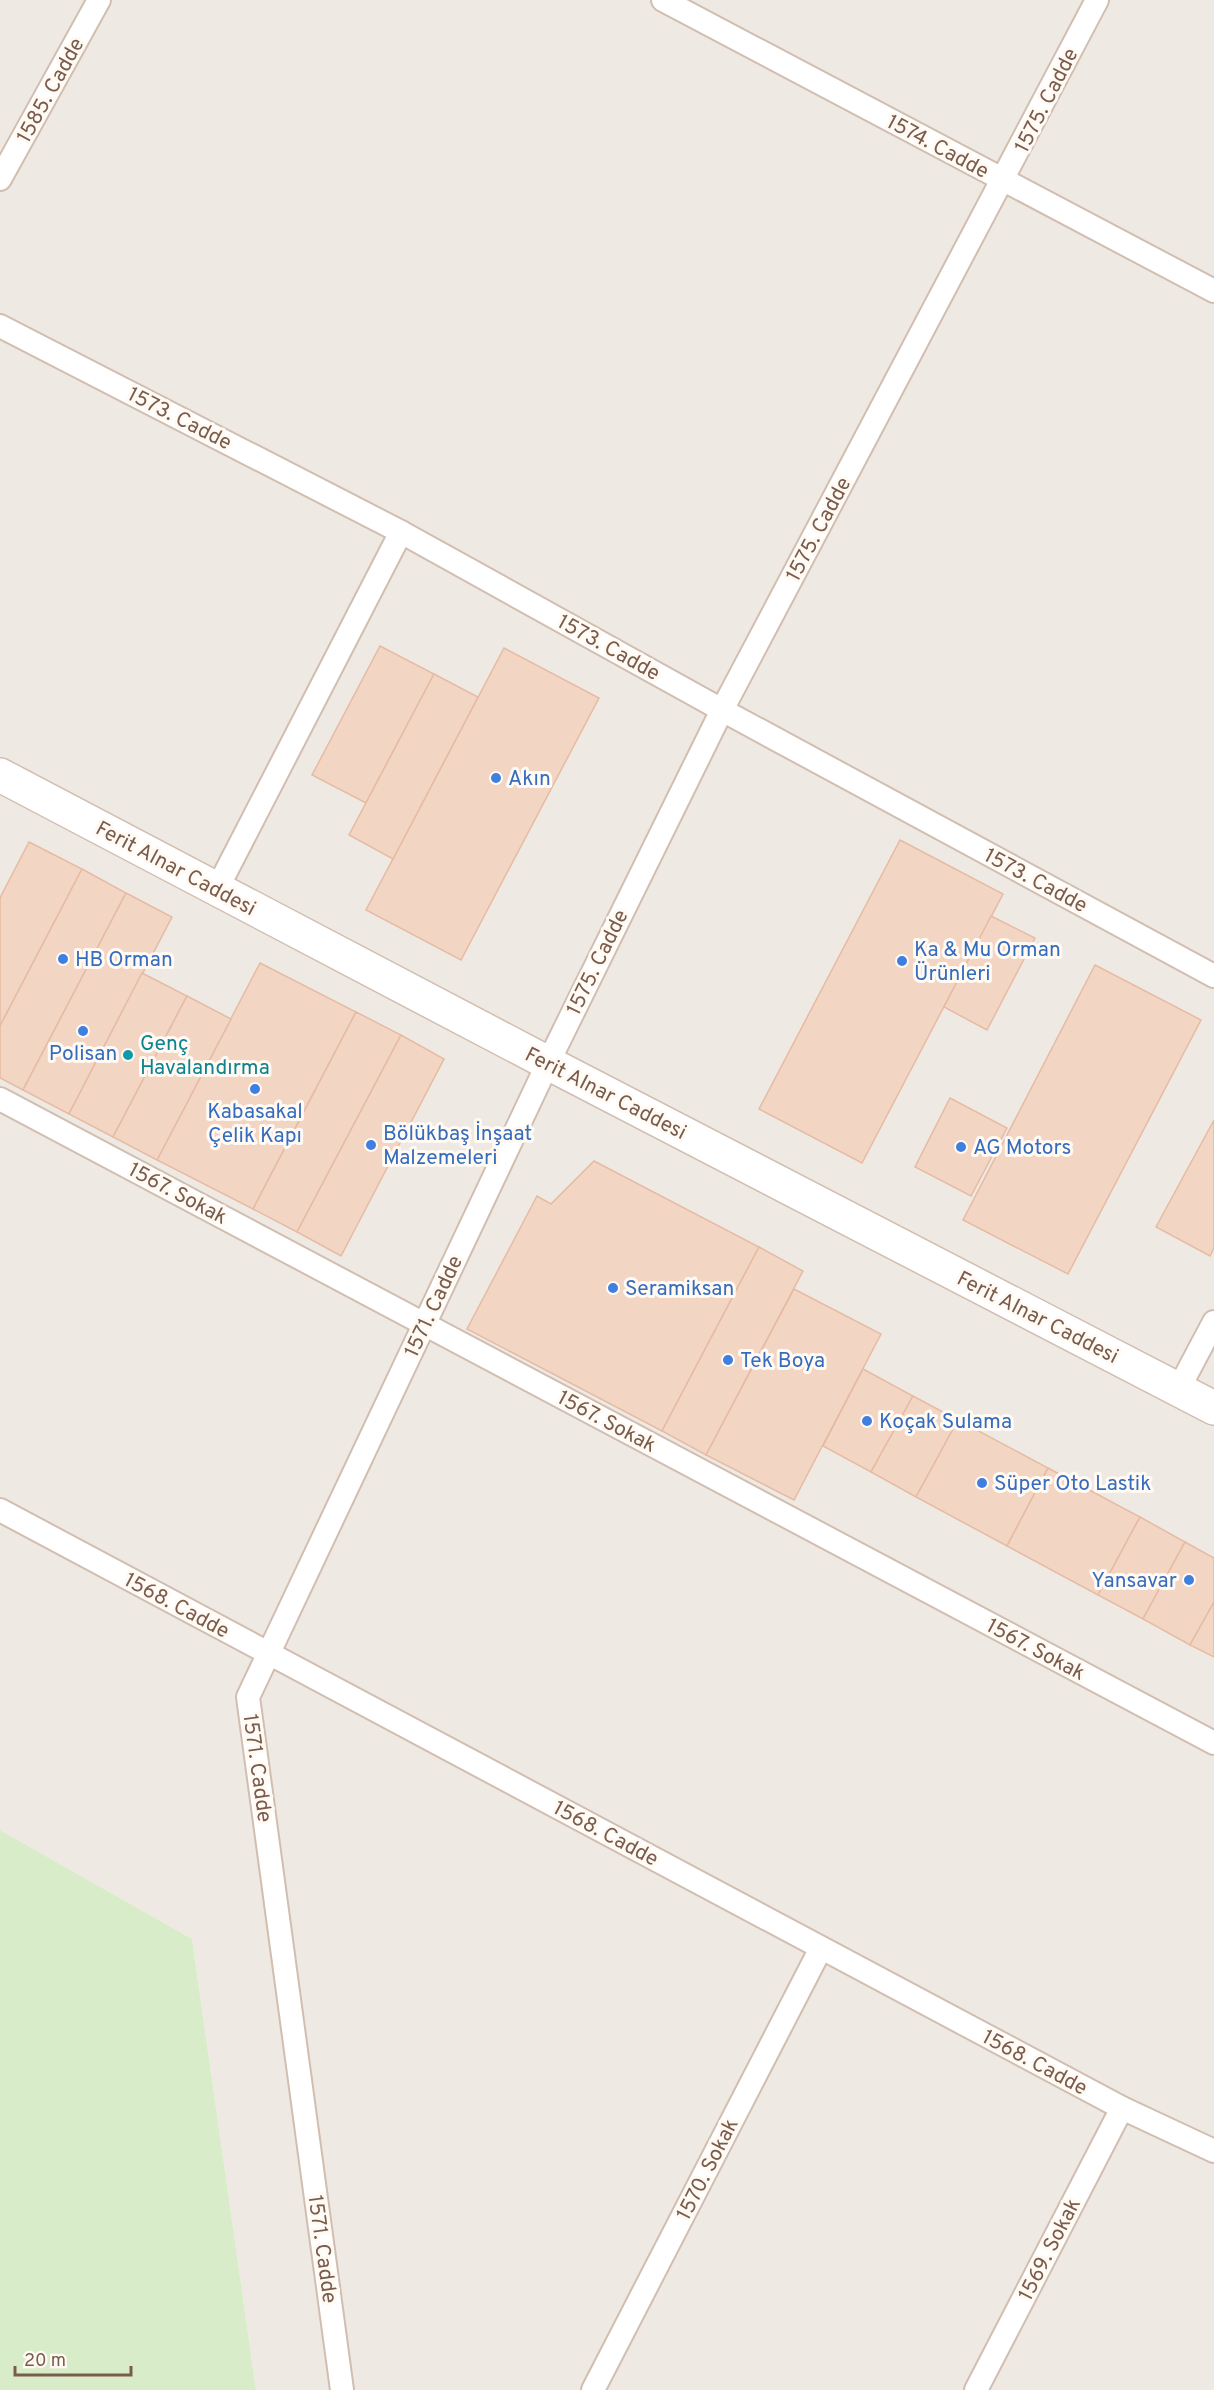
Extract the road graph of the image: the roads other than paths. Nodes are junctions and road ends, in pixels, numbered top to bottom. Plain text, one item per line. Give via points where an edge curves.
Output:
1 (99, 0) edge
2 (663, 0) edge
3 (1097, 0) edge
4 (0, 179) edge
5 (1004, 181) junction
6 (1214, 291) edge
7 (0, 326) edge
8 (401, 532) junction
9 (722, 710) junction
10 (0, 775) edge
11 (217, 889) junction
12 (1214, 976) edge
13 (548, 1063) junction
14 (0, 1099) edge
15 (1214, 1322) edge
16 (424, 1324) junction
17 (1178, 1390) junction
18 (1214, 1408) edge
19 (0, 1510) edge
20 (269, 1654) junction
21 (1214, 1743) edge
22 (821, 1948) junction
23 (1122, 2108) junction
24 (1214, 2151) edge
25 (342, 2390) edge
26 (593, 2390) edge
27 (976, 2390) edge

1 - 4 lane, 1585. Cadde
2 - 5 lane, 1574. Cadde
3 - 5 lane, 1575. Cadde
5 - 6 lane, 1574. Cadde
5 - 9 lane, 1575. Cadde
7 - 8 lane, 1573. Cadde
8 - 9 lane, 1573. Cadde
8 - 11 lane
9 - 12 lane, 1573. Cadde
9 - 13 lane, 1575. Cadde
10 - 11 street, Ferit Alnar Caddesi
11 - 13 street, Ferit Alnar Caddesi
13 - 16 lane, 1571. Cadde
13 - 17 street, Ferit Alnar Caddesi
14 - 16 lane, 1567. Sokak
15 - 17 lane
16 - 20 lane, 1571. Cadde
16 - 21 lane, 1567. Sokak
17 - 18 street, Ferit Alnar Caddesi
19 - 20 lane, 1568. Cadde
20 - 22 lane, 1568. Cadde
20 - 25 lane, 1571. Cadde via 248,1697
22 - 23 lane, 1568. Cadde
22 - 26 lane, 1570. Sokak
23 - 24 lane, 1568. Cadde
23 - 27 lane, 1569. Sokak

